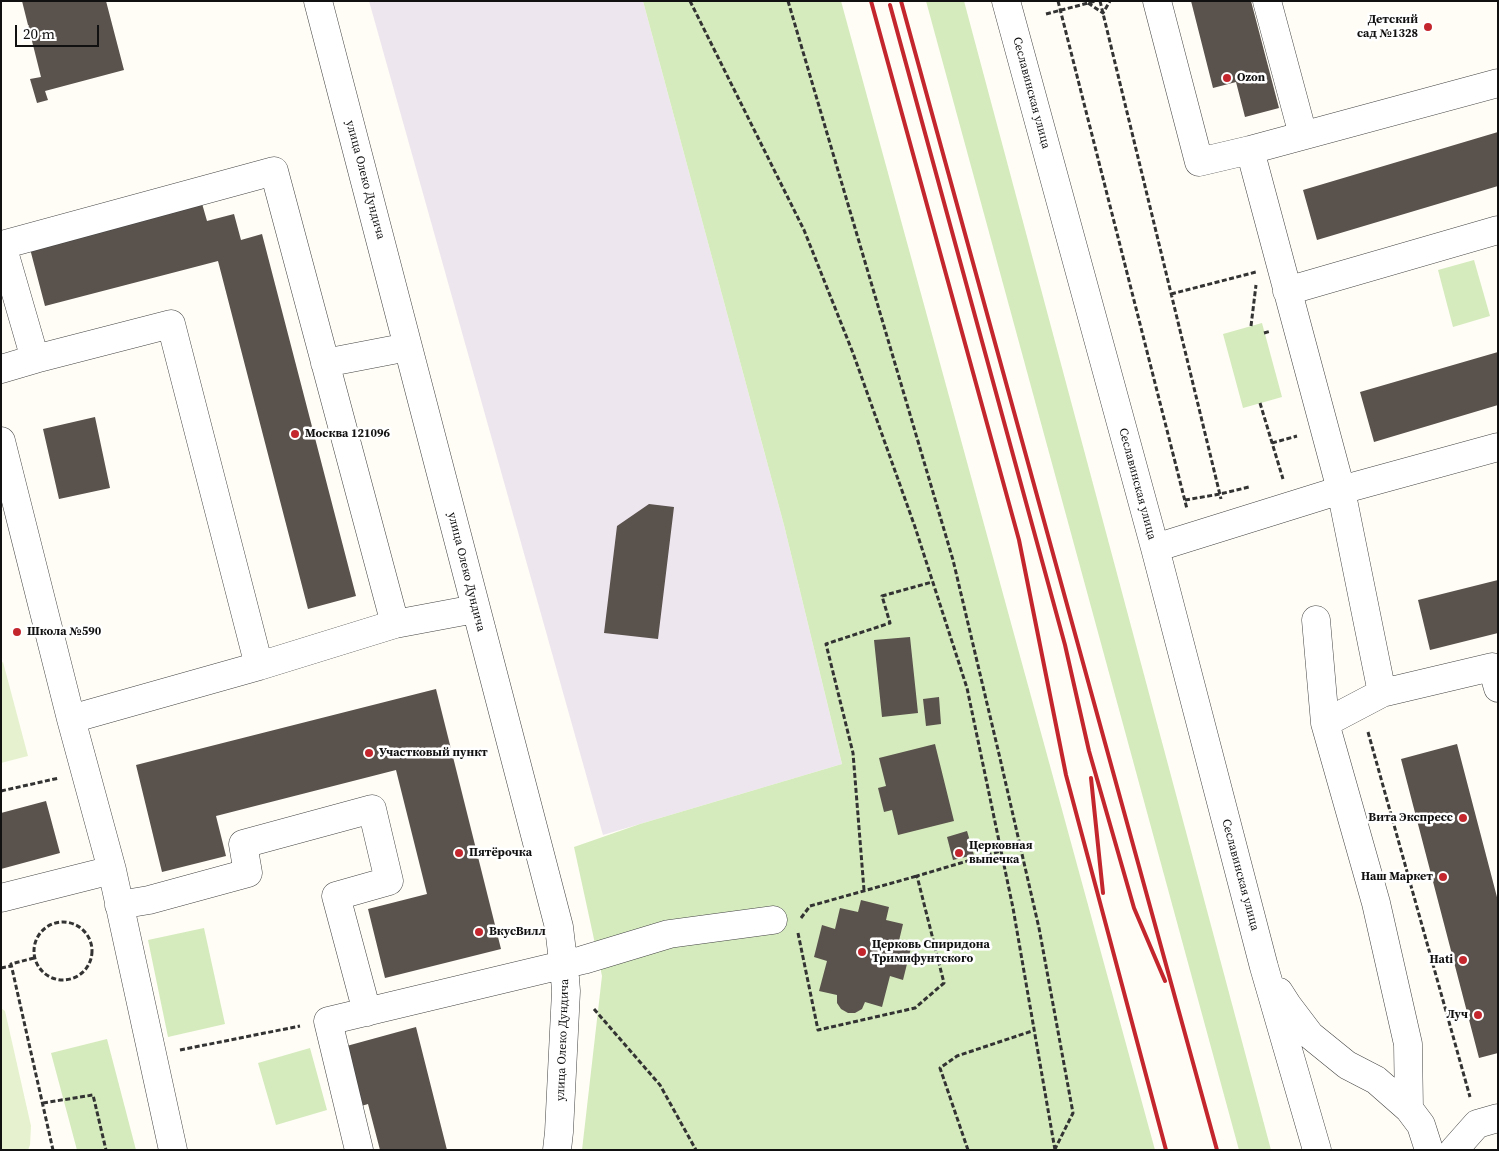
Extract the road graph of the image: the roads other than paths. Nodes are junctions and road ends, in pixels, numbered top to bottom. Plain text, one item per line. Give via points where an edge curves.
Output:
1 (318, 1) edge
2 (1006, 1) edge
3 (1157, 1) edge
4 (1267, 1) edge
5 (1498, 83) edge
6 (1303, 135) junction
7 (1250, 150) junction
8 (1498, 230) edge
9 (1287, 291) junction
10 (408, 346) junction
11 (35, 360) junction
12 (325, 363) junction
13 (1, 369) edge
14 (1, 441) edge
15 (1498, 447) edge
16 (1341, 490) junction
17 (1155, 548) junction
18 (476, 609) junction
19 (1316, 620) dead end
20 (395, 624) junction
21 (259, 666) junction
22 (1496, 674) edge
23 (1371, 698) junction
24 (71, 720) junction
25 (1325, 723) junction
26 (112, 870) junction
27 (1, 898) edge
28 (119, 904) junction
29 (773, 920) dead end
30 (1264, 967) junction
31 (564, 972) junction
32 (367, 1012) junction
33 (1409, 1110) junction
34 (1487, 1121) edge
35 (173, 1150) edge
36 (359, 1150) edge
37 (557, 1150) edge
38 (1317, 1150) edge
39 (1428, 1150) edge
40 (1454, 1150) edge

1 - 10 street, улица Олеко Дундича
2 - 17 street, Сеславинская улица
3 - 7 street via 1200,162
4 - 6 street
5 - 6 street
6 - 7 street
7 - 9 street
8 - 9 street
9 - 16 street
10 - 12 street
10 - 18 street, улица Олеко Дундича
11 - 12 street via 2,245 274,171
11 - 13 street
11 - 21 street via 171,324
12 - 20 street
14 - 24 street
15 - 16 street
16 - 17 street
16 - 23 street
17 - 30 street, Сеславинская улица
18 - 20 street
18 - 31 street, улица Олеко Дундича via 559,927
19 - 25 street
20 - 21 street
21 - 24 street
22 - 23 street
23 - 25 street
24 - 26 street
25 - 33 street via 1376,903 1408,1044
26 - 27 street
26 - 28 street
28 - 32 street via 149,900 248,873 242,844 372,810 389,881 336,896
28 - 35 street
29 - 31 street via 669,934
30 - 33 street, Сеславинская улица via 1310,1035 1347,1065 1376,1080
30 - 38 street, Сеславинская улица
31 - 32 street
31 - 37 street, улица Олеко Дундича
32 - 36 street via 328,1021
33 - 39 street, Сеславинская улица via 1421,1125
34 - 40 street

